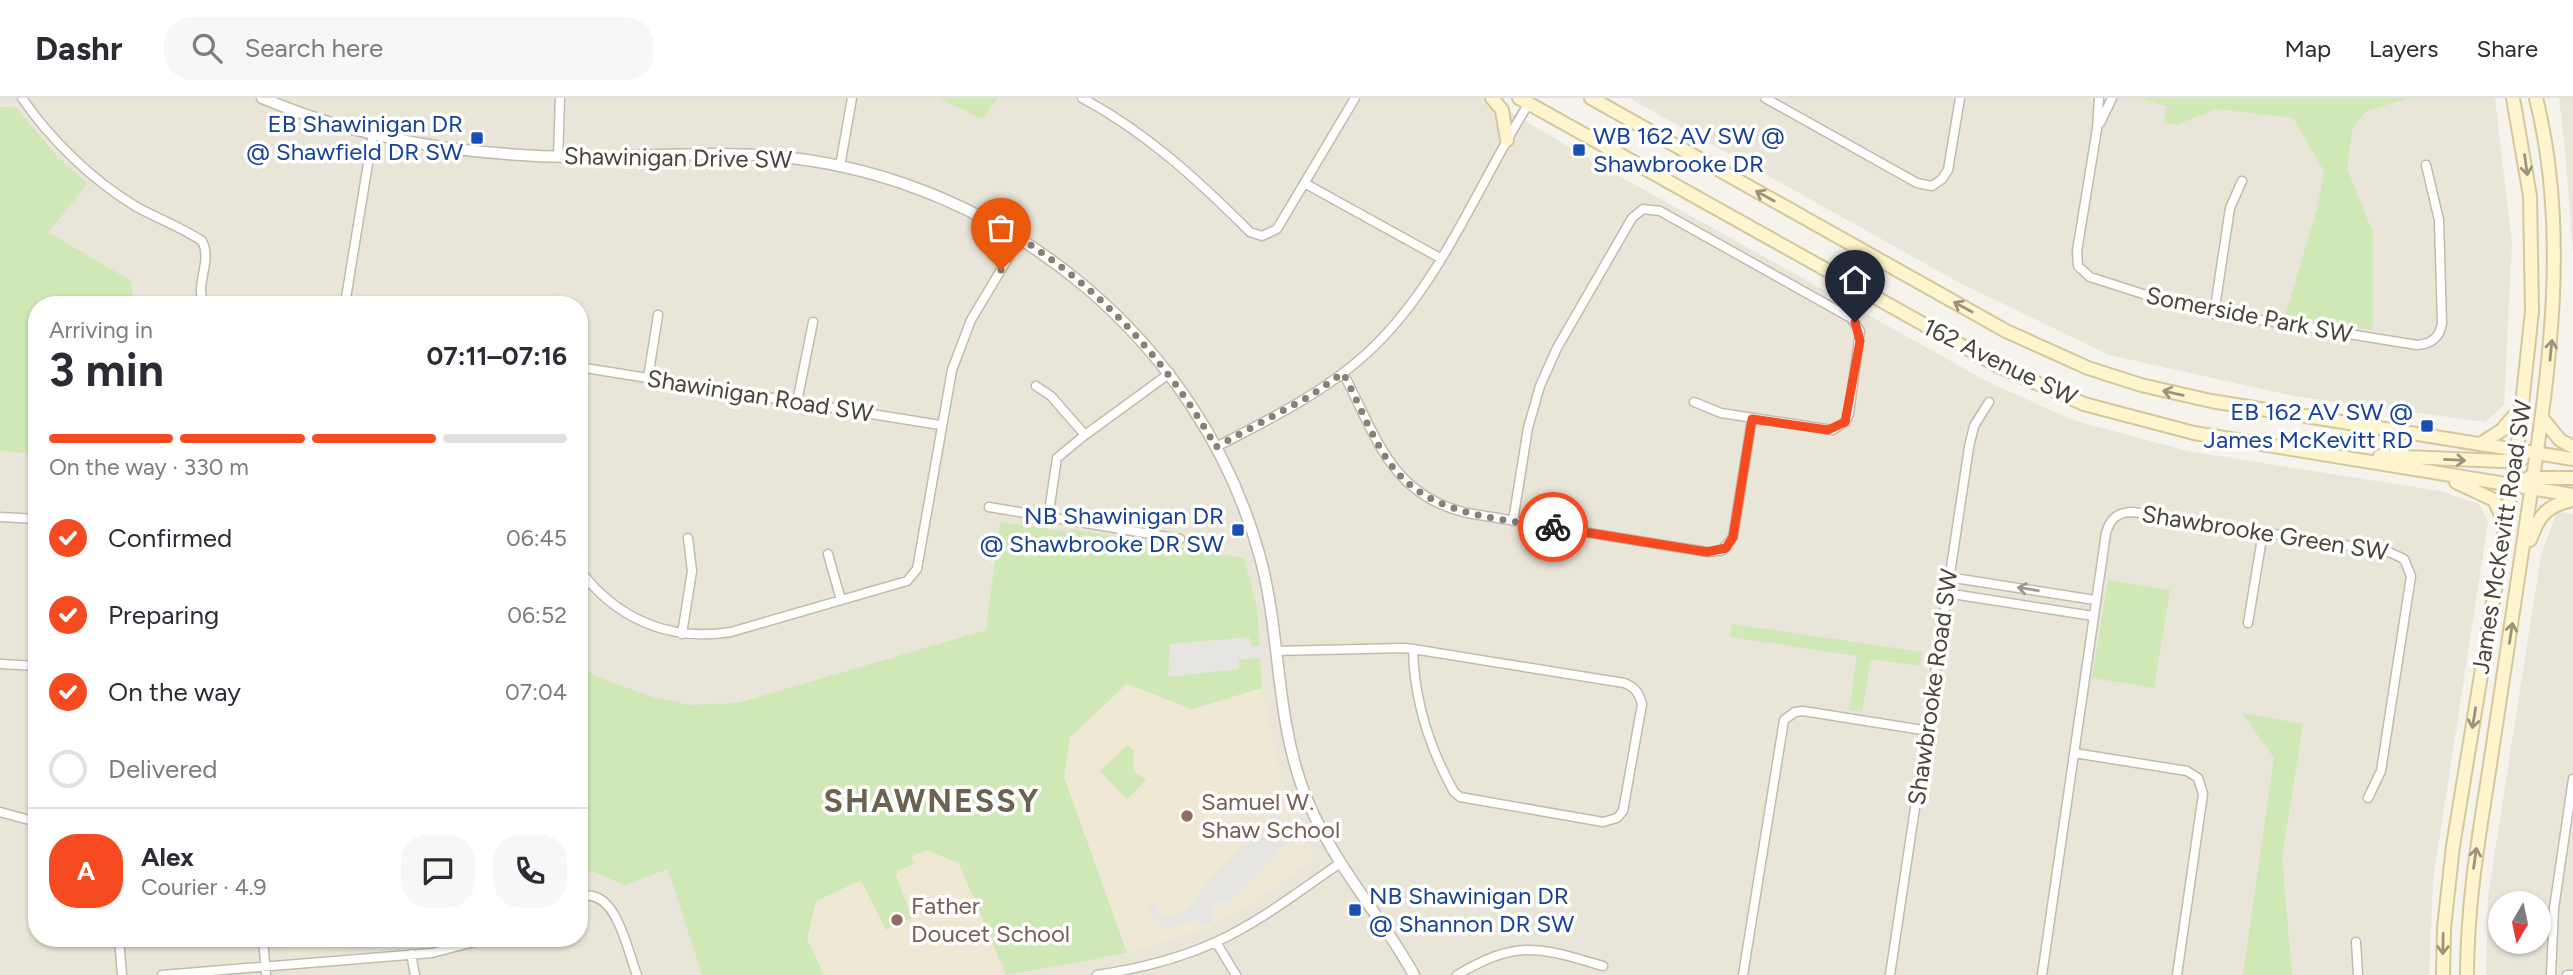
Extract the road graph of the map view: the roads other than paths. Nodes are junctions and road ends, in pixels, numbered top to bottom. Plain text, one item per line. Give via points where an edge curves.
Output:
1 (22, 98) edge
2 (262, 98) edge
3 (559, 98) edge
4 (852, 98) edge
5 (1082, 98) edge
6 (1355, 98) edge
7 (1492, 98) edge
8 (1591, 98) edge
9 (1604, 98) edge
10 (1765, 98) edge
11 (1960, 98) edge
12 (2099, 98) edge
13 (2112, 98) edge
14 (2514, 98) edge
15 (2536, 98) edge
16 (2545, 98) edge
17 (1528, 99) edge
18 (1633, 122) junction
19 (2543, 124) junction
20 (2097, 129) junction
21 (373, 133) junction
22 (1507, 140) junction
23 (558, 157) junction
24 (2426, 164) dead end
25 (840, 166) junction
26 (2242, 181) dead end
27 (1306, 184) junction
28 (1020, 238) junction
29 (1440, 258) junction
30 (202, 296) edge
31 (346, 296) edge
32 (657, 314) dead end
33 (2214, 314) junction
34 (813, 322) dead end
35 (588, 368) edge
36 (1170, 373) junction
37 (1343, 373) junction
38 (648, 378) junction
39 (1036, 386) dead end
40 (797, 402) junction
41 (1694, 402) dead end
42 (1989, 402) dead end
43 (2522, 405) junction
44 (2542, 418) junction
45 (1752, 419) junction
46 (940, 425) junction
47 (1085, 435) junction
48 (2482, 443) junction
49 (1216, 447) junction
50 (2573, 447) edge
51 (2537, 452) junction
52 (2516, 455) junction
53 (2338, 456) junction
54 (2573, 459) edge
55 (2430, 471) junction
56 (2573, 478) edge
57 (2533, 481) junction
58 (2512, 485) junction
59 (2573, 497) edge
60 (989, 507) dead end
61 (0, 517) edge
62 (1048, 518) junction
63 (28, 519) edge
64 (1513, 521) junction
65 (2505, 530) junction
66 (2263, 532) junction
67 (688, 538) dead end
68 (1180, 539) dead end
69 (828, 554) dead end
70 (2522, 564) junction
71 (1948, 577) junction
72 (588, 580) edge
73 (1946, 593) junction
74 (841, 600) junction
75 (2095, 600) junction
76 (2092, 617) junction
77 (2248, 623) dead end
78 (682, 634) junction
79 (1413, 649) junction
80 (1276, 651) junction
81 (0, 664) edge
82 (28, 666) edge
83 (1929, 731) junction
84 (2074, 753) junction
85 (2573, 779) edge
86 (2368, 798) dead end
87 (0, 812) edge
88 (28, 820) edge
89 (2570, 824) edge
90 (1339, 864) junction
91 (588, 896) edge
92 (1216, 942) junction
93 (2356, 942) dead end
94 (120, 947) edge
95 (264, 947) edge
96 (460, 947) edge
97 (411, 954) junction
98 (1603, 966) dead end
99 (265, 970) edge
100 (122, 975) edge
101 (162, 975) edge
102 (415, 975) edge
103 (636, 975) edge
104 (1100, 975) edge
105 (1236, 975) edge
106 (1414, 975) edge
107 (1457, 975) edge
108 (1743, 975) edge
109 (1890, 975) edge
110 (2042, 975) edge
111 (2177, 975) edge
112 (2358, 975) edge
113 (2443, 975) edge
114 (2468, 975) edge
115 (2552, 975) edge
116 (2567, 975) edge
117 (2573, 975) edge

1 - 30 street via 70,154 107,186 202,241 206,253
2 - 21 street, Shawinigan Drive SW
3 - 23 street
4 - 25 street
5 - 27 street via 1176,162 1254,234 1266,235 1277,229
6 - 27 street
7 - 22 main road via 1502,110
8 - 18 main road, 162 Avenue SW
9 - 18 main road
10 - 11 street via 1917,183 1931,186 1948,170
12 - 20 street, Somerside Park SW
13 - 20 street, Somerside Park SW
14 -> 43 main road, James McKevitt Road SW via 2530,196 2533,254
15 - 19 main road, James McKevitt Road SW
16 - 19 main road
17 - 22 street
17 - 53 main road, 162 Avenue SW via 1966,349 2056,393 2166,427
48 -> 18 main road, 162 Avenue SW via 2211,401 2088,368 2016,336
44 -> 19 main road, James McKevitt Road SW via 2553,327 2554,268
20 - 33 street, Somerside Park SW via 2078,266 2090,277 2145,297
21 - 23 street, Shawinigan Drive SW via 471,150
21 - 31 street
22 - 29 street
23 - 25 street, Shawinigan Drive SW via 755,155
24 - 33 street, Somerside Park SW via 2439,220 2442,323 2429,343 2417,345
25 - 28 street, Shawinigan Drive SW via 950,201
26 - 33 street via 2230,208
27 - 29 street
28 - 36 street, Shawinigan Drive SW via 1107,305
28 - 46 street via 964,337
29 - 37 street via 1397,321
32 - 38 street
34 - 40 street
35 - 38 street, Shawinigan Road SW
36 - 47 street
36 - 49 street, Shawinigan Drive SW
37 - 49 street
37 - 64 street via 1382,452 1413,488 1455,510
38 - 40 street, Shawinigan Road SW
39 - 47 street via 1051,396
40 - 46 street, Shawinigan Road SW
41 - 45 street
42 - 71 street, Shawbrooke Road SW via 1974,426 1969,447
43 - 48 main road via 2509,424
43 - 52 main road, James McKevitt Road SW
44 - 50 main road via 2560,440
44 - 51 main road, James McKevitt Road SW
45 - 64 street via 1733,537 1721,551
45 - 64 street via 1828,430 1845,422 1860,341 1858,326 1660,211 1643,209 1632,218 1548,367 1528,428
46 - 74 street via 914,574 901,583
47 - 62 street via 1057,458
48 - 52 main road, 162 Avenue SW
49 - 80 street, Shawinigan Drive SW via 1255,538
51 - 52 main road
51 - 54 main road
51 - 57 main road, James McKevitt Road SW
53 -> 52 main road
52 - 58 main road, James McKevitt Road SW
53 - 55 main road, 162 Avenue SW
55 - 58 main road, 162 Avenue SW
55 - 65 main road via 2494,500
56 - 57 main road
57 - 58 main road
57 - 59 main road
57 - 70 main road, James McKevitt Road SW
58 - 65 main road, James McKevitt Road SW
59 - 70 main road via 2543,512
60 - 62 street
61 - 63 street
62 - 68 street
65 -> 113 main road, James McKevitt Road SW via 2453,846
66 - 75 street, Shawbrooke Green SW via 2133,512 2119,514 2109,522
66 - 77 street
66 - 86 street, Shawbrooke Green SW via 2393,552 2411,569 2381,771
67 - 78 street via 692,571
69 - 74 street
114 -> 70 main road, James McKevitt Road SW via 2471,891
71 - 73 street, Shawbrooke Road SW
75 -> 71 street
72 - 78 street via 626,615
73 - 76 street
73 - 83 street, Shawbrooke Road SW
74 - 78 street via 732,632
75 - 76 street, Shawbrooke Green SW
76 - 84 street, Shawbrooke Green SW
79 - 79 street via 1631,686 1642,704 1618,818 1603,822 1460,797 1430,743 1419,702
79 - 80 street
80 - 90 street, Shawinigan Drive SW via 1292,753 1304,791
81 - 82 street
83 - 108 street via 1803,711 1784,720
83 - 109 street, Shawbrooke Road SW
84 - 110 street, Shawbrooke Green SW
84 - 111 street via 2187,771 2200,782 2203,793
85 - 89 street
87 - 88 street
89 - 115 street via 2554,908
90 - 92 street
90 - 106 street, Shawinigan Drive SW
91 - 103 street via 596,895 608,904
92 - 104 street via 1145,967
92 - 105 street
93 - 112 street
94 - 100 street
95 - 99 street
96 - 97 street
97 - 99 street
97 - 102 street
98 - 107 street via 1526,950 1490,956
99 - 101 street
116 - 117 street

